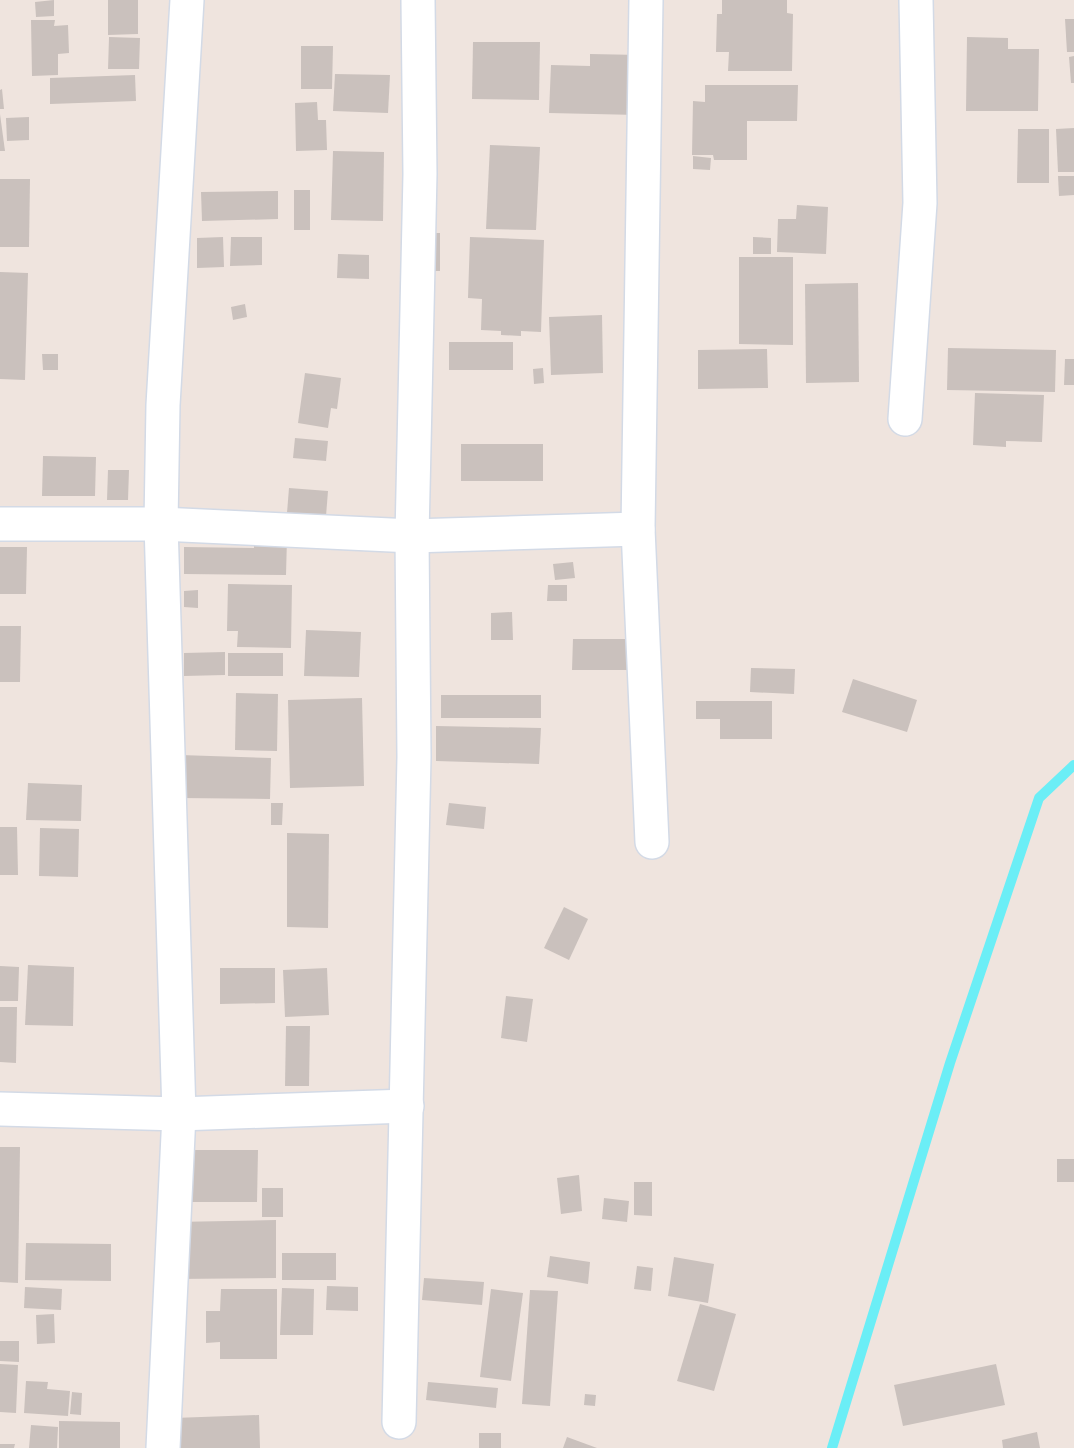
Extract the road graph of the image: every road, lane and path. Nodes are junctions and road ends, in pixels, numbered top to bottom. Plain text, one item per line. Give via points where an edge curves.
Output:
1 (187, 0) edge
2 (418, 0) edge
3 (646, 0) edge
4 (916, 0) edge
5 (905, 418) dead end
6 (0, 524) edge
7 (161, 524) junction
8 (638, 529) junction
9 (412, 536) junction
10 (652, 842) dead end
11 (406, 1106) junction
12 (0, 1109) edge
13 (179, 1114) junction
14 (399, 1422) dead end
15 (163, 1448) edge

1 - 7 street via 163,405
2 - 9 street via 420,174
3 - 8 street
4 - 5 street via 920,203
6 - 7 street
7 - 9 street
7 - 13 street
8 - 9 street
8 - 10 street
9 - 11 street via 414,757
11 - 13 street
11 - 14 street
12 - 13 street
13 - 15 street

